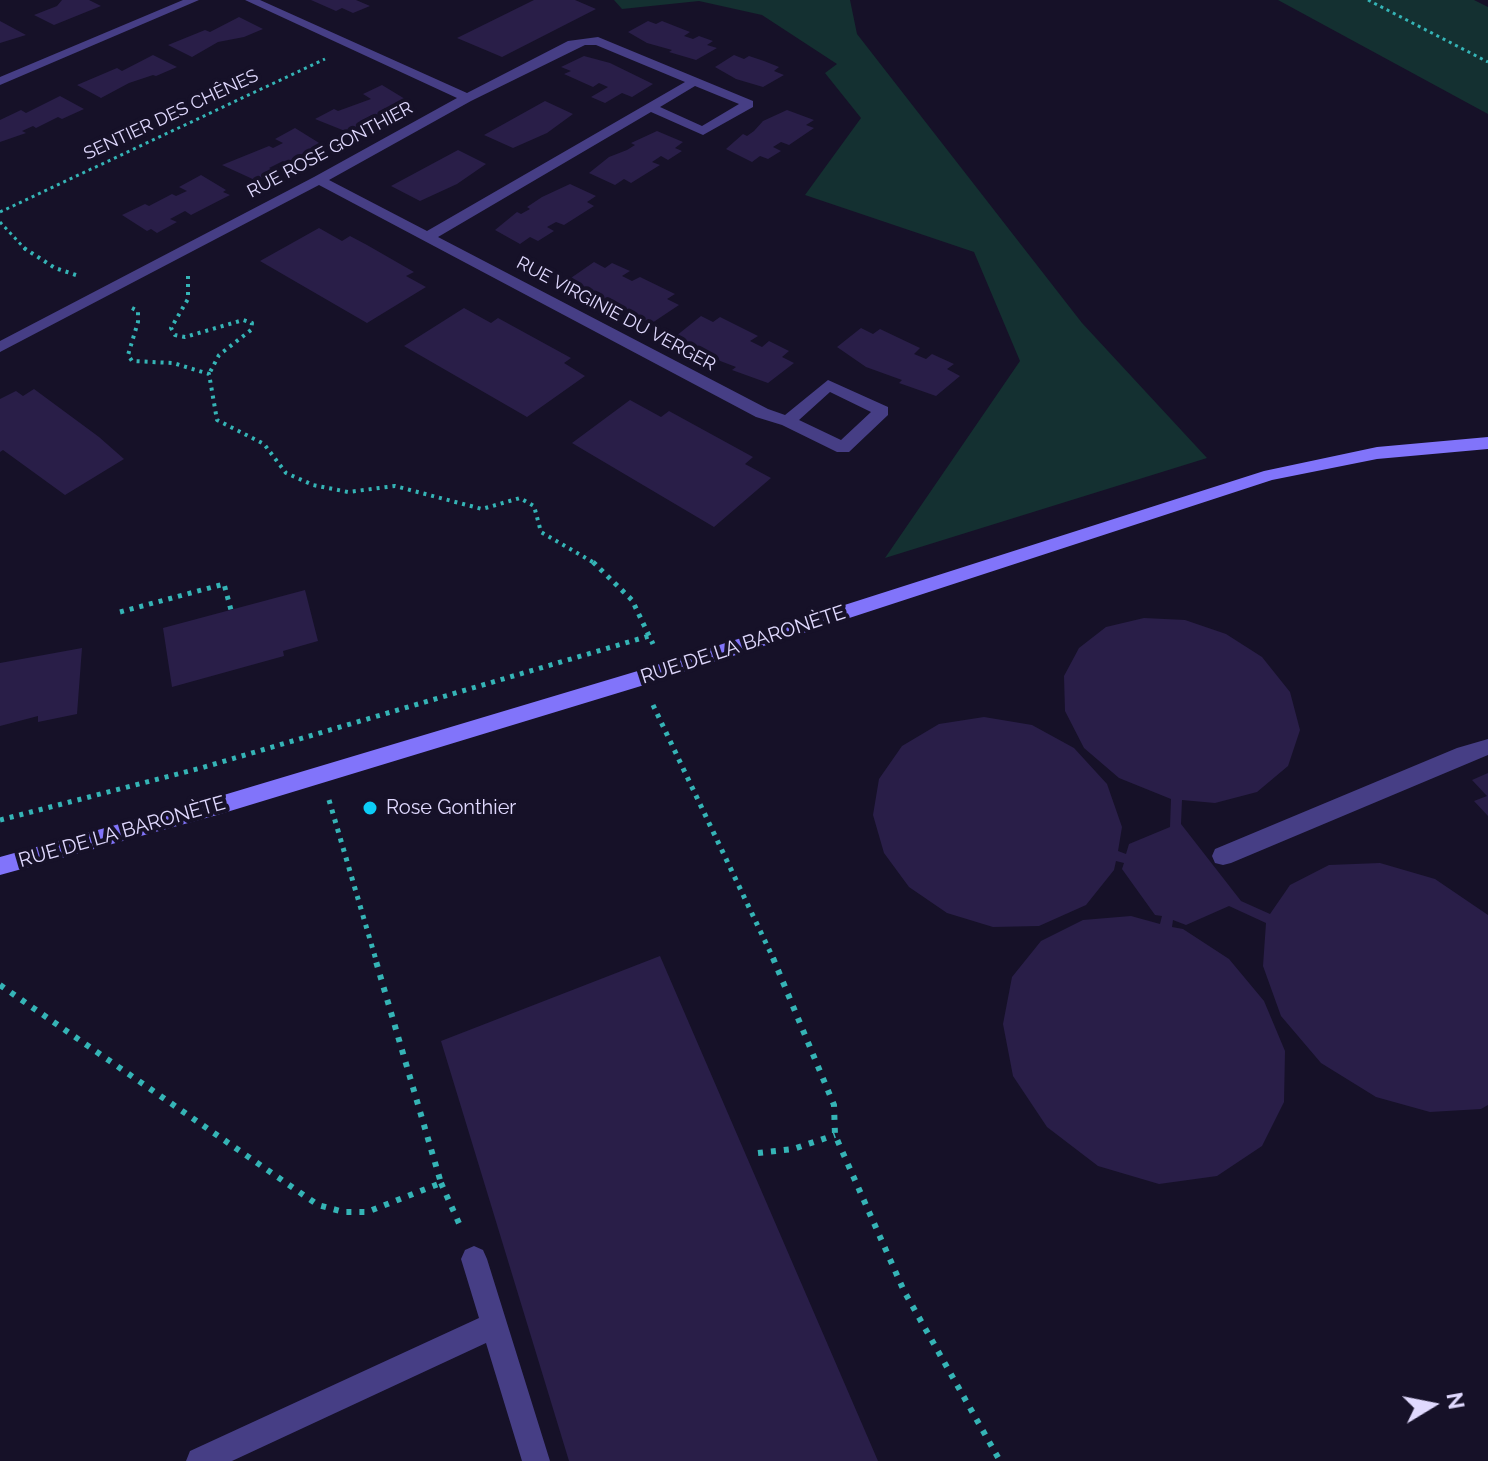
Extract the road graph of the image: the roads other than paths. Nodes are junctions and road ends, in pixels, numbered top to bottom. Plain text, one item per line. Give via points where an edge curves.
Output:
1 (193, 0) edge
2 (251, 0) edge
3 (0, 81) edge
4 (695, 81) junction
5 (467, 98) junction
6 (650, 107) junction
7 (319, 180) junction
8 (427, 237) junction
9 (0, 347) edge
10 (788, 421) junction
11 (1488, 443) edge
12 (1488, 747) edge
13 (1223, 856) dead end
14 (0, 866) edge
15 (474, 1259) road end
16 (495, 1325) junction
17 (200, 1461) edge
18 (536, 1461) edge

1 - 3 street
2 - 5 street, RUE ROSE GONTHIER
4 - 5 street via 598,41 585,41
4 - 6 street
4 - 6 street via 749,104 703,131
5 - 7 street, RUE ROSE GONTHIER
6 - 8 street
7 - 8 street, RUE VIRGINIE DU VERGER
7 - 9 street, RUE ROSE GONTHIER
8 - 10 street, RUE VIRGINIE DU VERGER via 762,413
10 - 10 street, RUE VIRGINIE DU VERGER via 828,385 882,411 843,448
11 - 14 street, RUE DE LA BARONÈTE via 1377,453 1270,475 641,678
12 - 13 street
15 - 16 street
16 - 17 street
16 - 18 street

